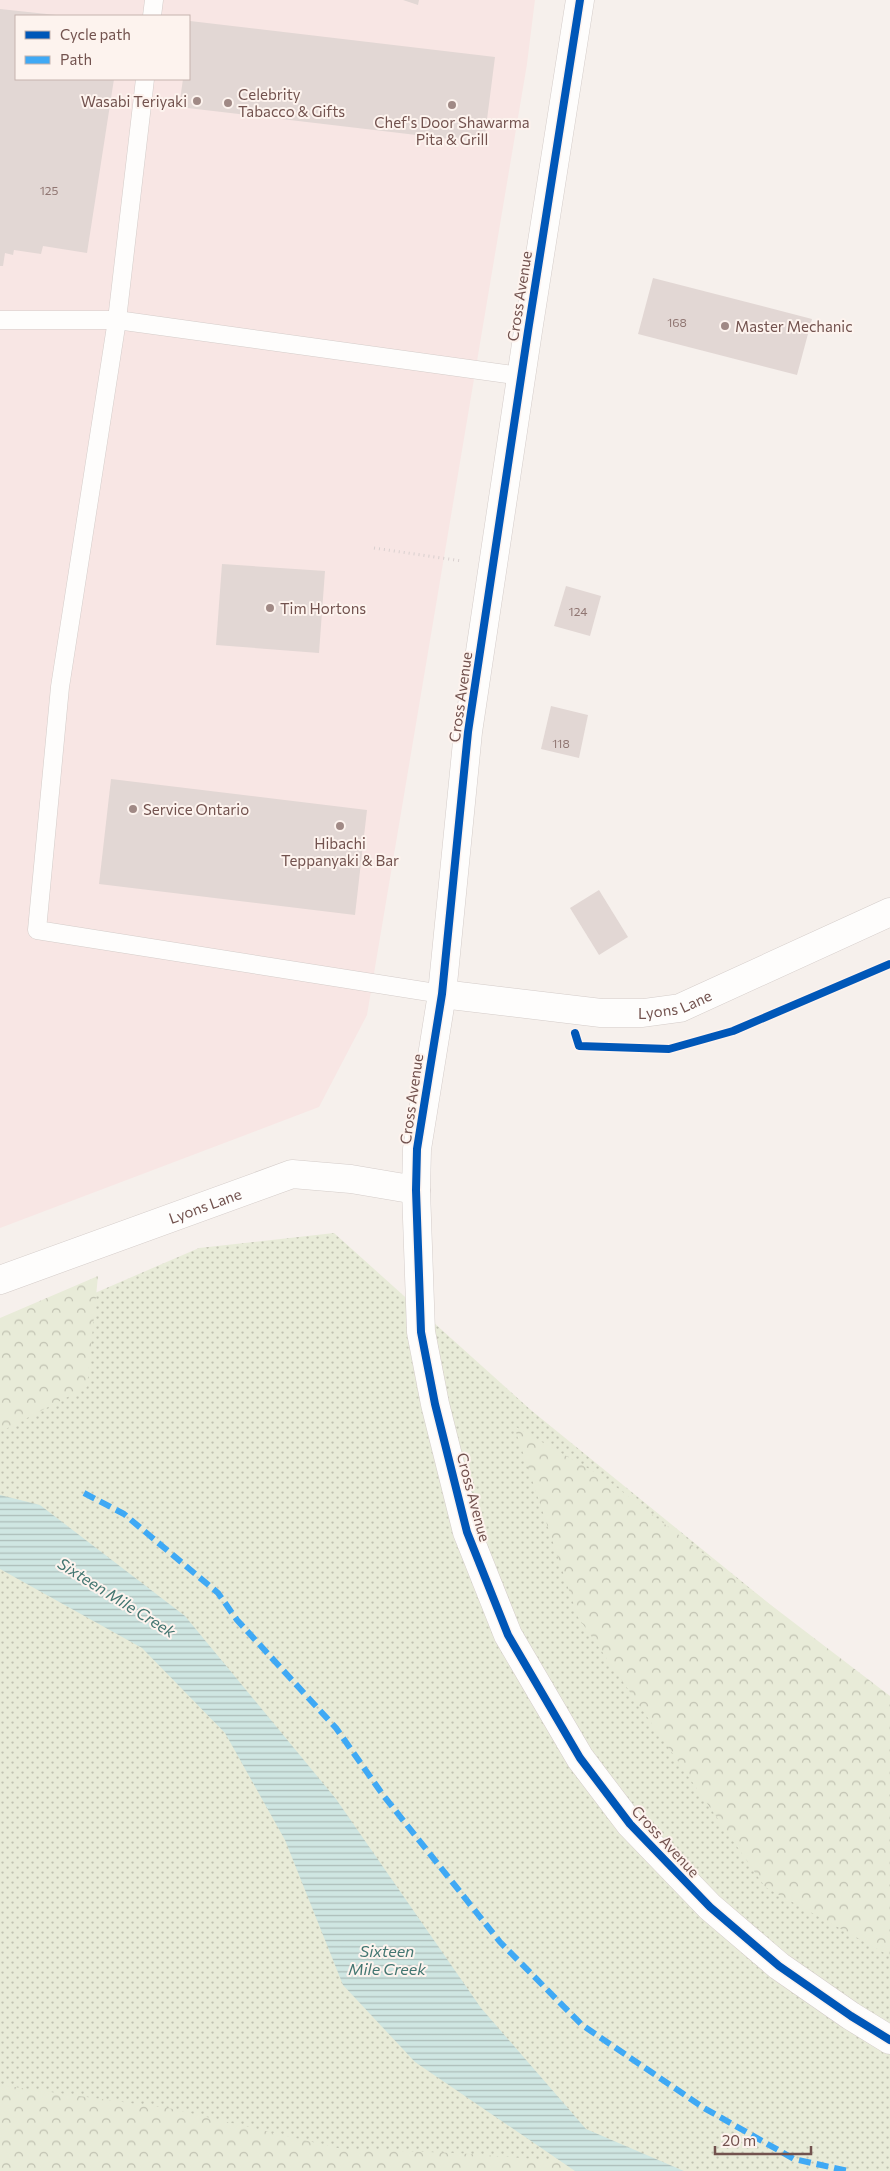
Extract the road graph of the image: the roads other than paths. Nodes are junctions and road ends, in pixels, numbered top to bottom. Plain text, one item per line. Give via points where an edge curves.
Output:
1 (154, 0) edge
2 (580, 0) edge
3 (152, 15) edge
4 (145, 80) edge
5 (0, 320) edge
6 (117, 320) junction
7 (521, 376) junction
8 (890, 912) edge
9 (442, 994) junction
10 (416, 1190) junction
11 (0, 1280) edge
12 (890, 2040) edge

1 - 3 lane
2 - 7 street, Cross Avenue
4 - 6 lane
5 - 6 lane
6 - 7 lane
6 - 9 lane via 60,687 37,930
7 - 9 street, Cross Avenue via 468,732
8 - 9 street, Lyons Lane via 680,1008 643,1013 601,1013
9 - 10 street, Cross Avenue via 416,1149
10 - 11 street, Lyons Lane via 351,1179 292,1174
10 - 12 street, Cross Avenue via 421,1332 467,1532 508,1635 580,1758 630,1824 710,1907 779,1966

